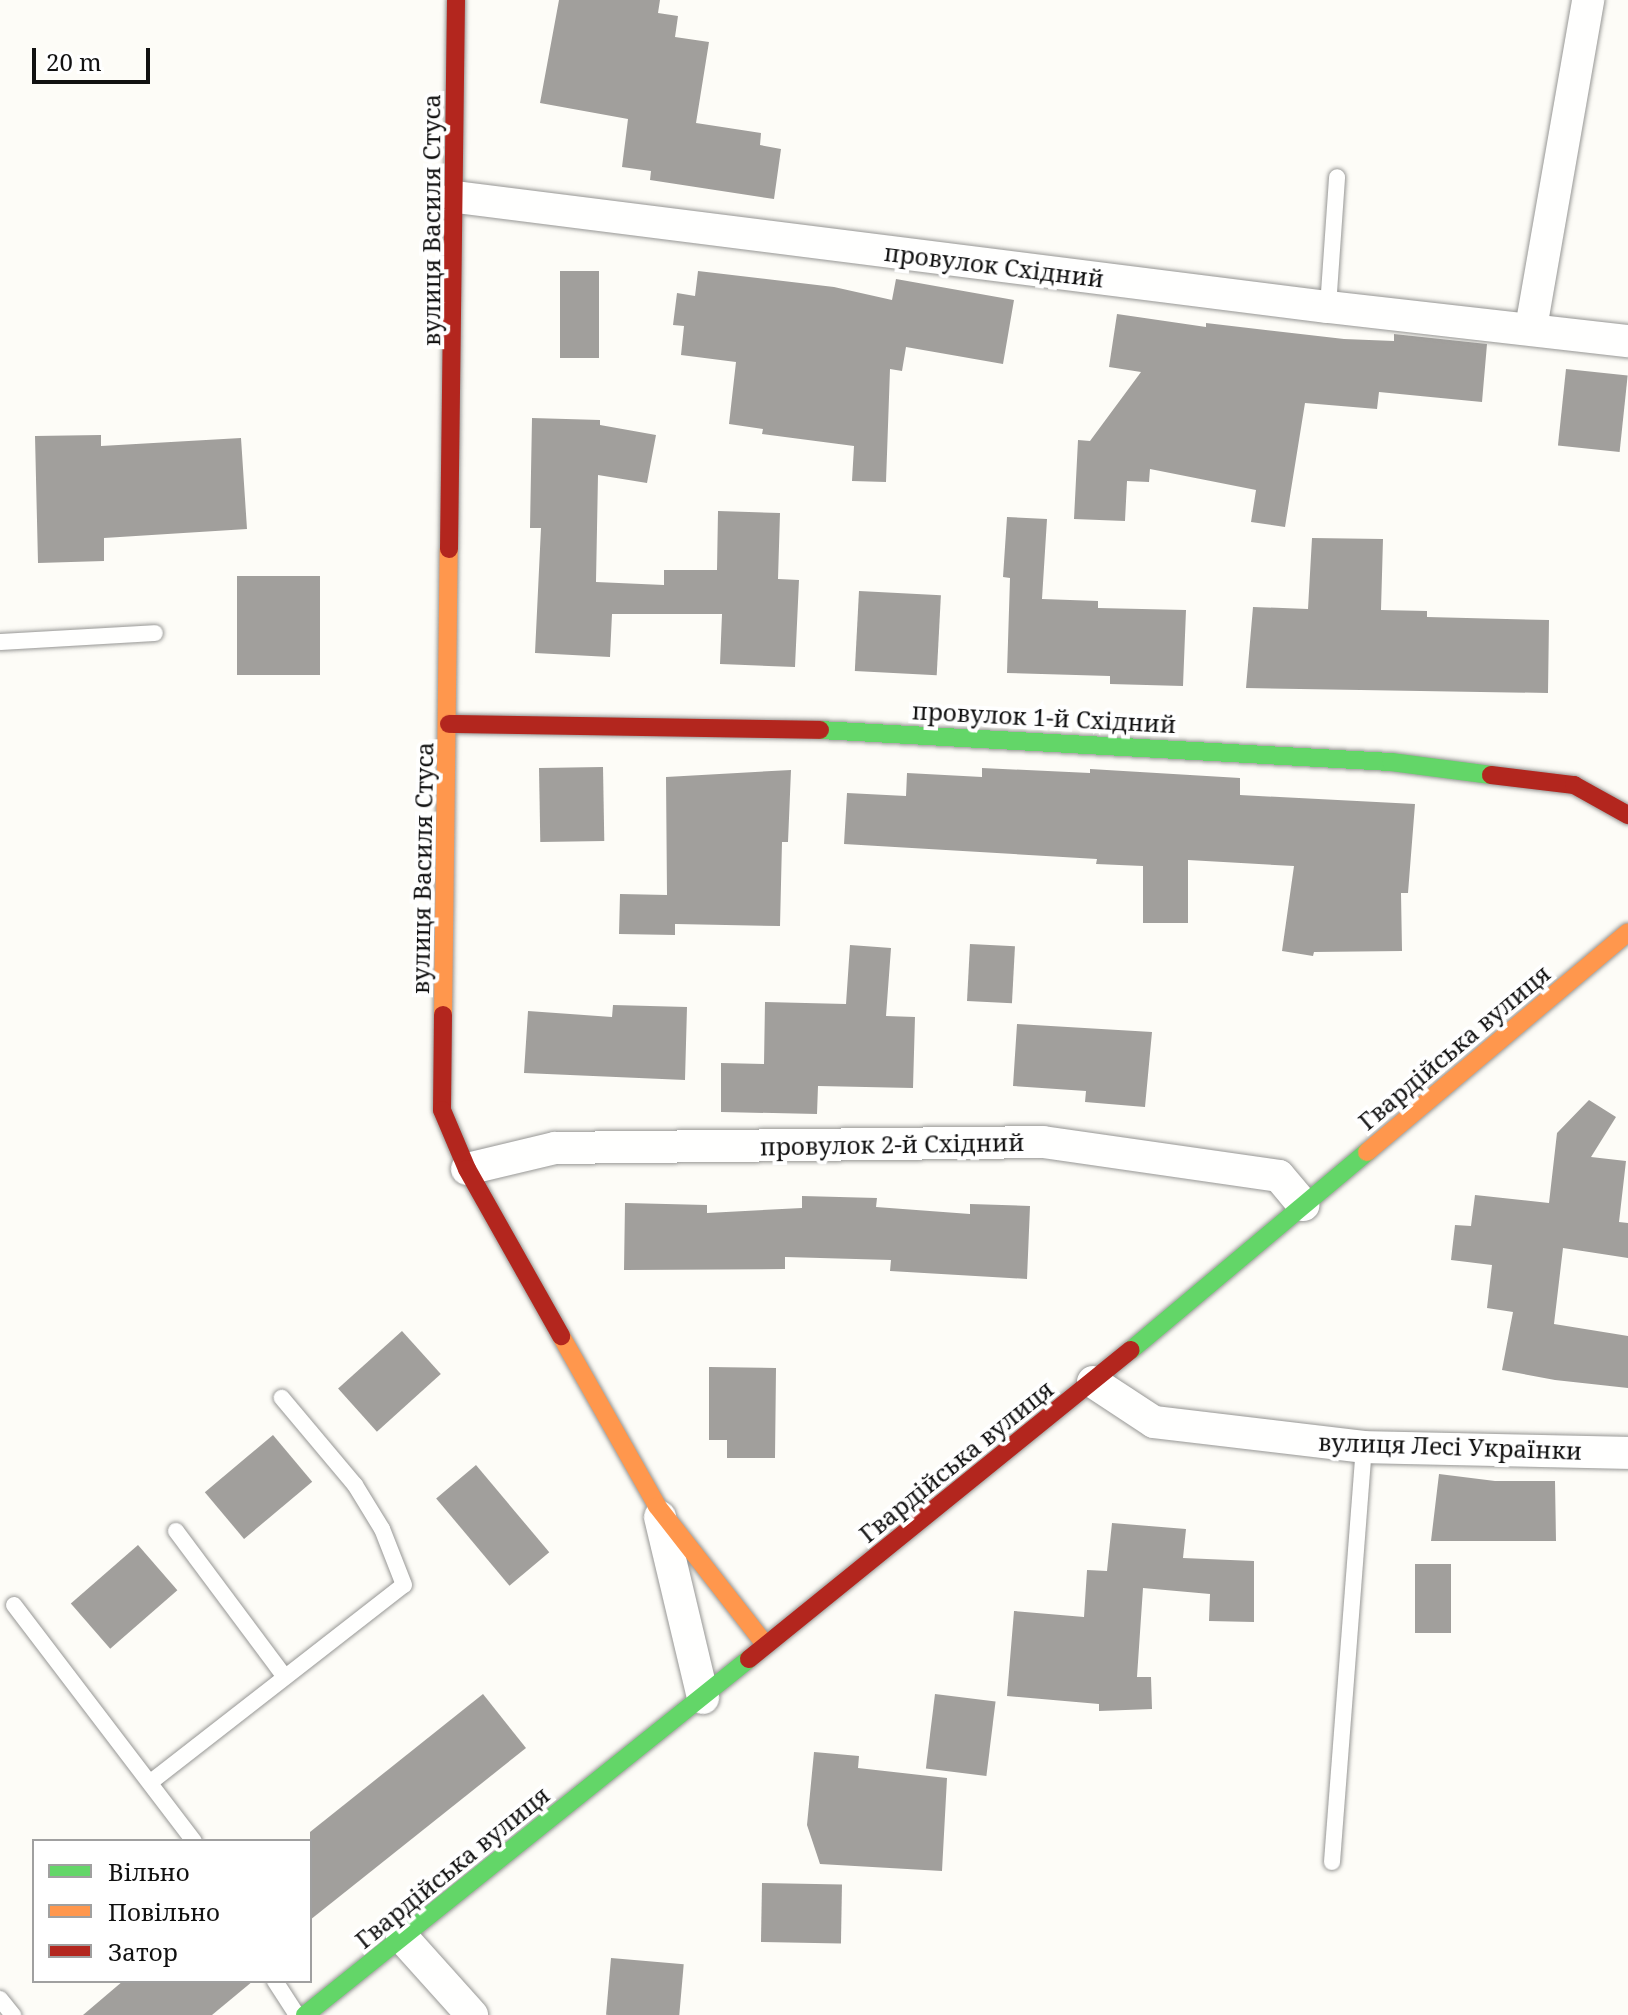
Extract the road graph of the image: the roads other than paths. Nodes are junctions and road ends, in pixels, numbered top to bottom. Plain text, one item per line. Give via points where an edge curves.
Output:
1 (456, 0) edge
2 (1588, 0) edge
3 (1337, 177) dead end
4 (456, 197) junction
5 (1328, 307) junction
6 (1531, 328) junction
7 (1628, 341) edge
8 (155, 633) dead end
9 (0, 642) edge
10 (449, 724) junction
11 (1628, 815) edge
12 (1628, 932) edge
13 (467, 1169) junction
14 (1303, 1205) junction
15 (1093, 1382) junction
16 (282, 1398) dead end
17 (1364, 1447) junction
18 (1628, 1453) edge
19 (657, 1506) junction
20 (176, 1531) dead end
21 (14, 1605) dead end
22 (765, 1644) junction
23 (285, 1677) junction
24 (703, 1698) junction
25 (152, 1781) junction
26 (193, 1839) edge
27 (1332, 1862) dead end
28 (402, 1937) junction
29 (276, 1983) edge
30 (0, 1999) edge
31 (13, 2015) edge
32 (297, 2015) edge
33 (305, 2015) edge
34 (472, 2015) edge

1 - 4 street, вулиця Василя Стуса
2 - 6 street
3 - 5 lane
4 - 5 street, провулок Східний
4 - 10 street, вулиця Василя Стуса
5 - 6 street, провулок Східний
6 - 7 street, провулок Східний
8 - 9 lane
10 - 11 street, провулок 1-й Східний via 861,731 1391,762 1574,785
10 - 13 street, вулиця Василя Стуса via 442,1110
12 - 14 street, Гвардійська вулиця
13 - 14 street, провулок 2-й Східний via 555,1148 1043,1142 1279,1176
13 - 19 street, вулиця Василя Стуса
14 - 15 street, Гвардійська вулиця
15 - 17 street, вулиця Лесі Українки via 1154,1422
15 - 22 street, Гвардійська вулиця
16 - 23 lane via 355,1485 382,1529 404,1585
17 - 18 street, вулиця Лесі Українки
17 - 27 lane
19 - 22 street, вулиця Василя Стуса
19 - 24 street
20 - 23 lane
21 - 25 lane
22 - 24 street, Гвардійська вулиця
23 - 25 lane
24 - 28 street, Гвардійська вулиця
25 - 26 lane
28 - 33 street, Гвардійська вулиця
28 - 34 street
29 - 32 lane
30 - 31 lane

